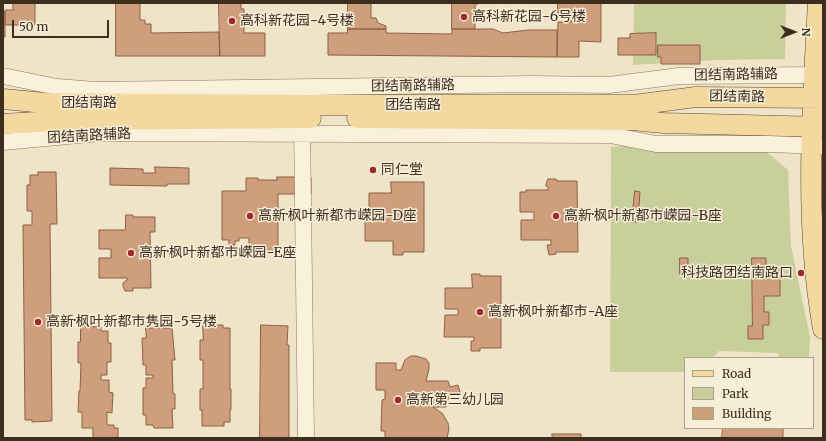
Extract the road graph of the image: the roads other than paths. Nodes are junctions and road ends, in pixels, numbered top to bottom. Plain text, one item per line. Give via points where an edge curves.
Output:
1 (818, 3) edge
2 (818, 75) edge
3 (3, 76) edge
4 (818, 98) edge
5 (3, 99) edge
6 (3, 124) edge
7 (302, 126) junction
8 (817, 136) edge
9 (3, 142) edge
10 (823, 329) edge
11 (306, 438) edge

1 - 2 main road
2 - 3 street, 团结南路辅路 via 679,76 609,85 96,90 57,87
2 - 4 main road
4 - 5 main road, 团结南路 via 696,97 634,104 76,103
4 - 8 main road
6 - 7 main road, 团结南路 via 68,120
7 - 8 main road, 团结南路 via 632,120
7 - 9 street, 团结南路辅路 via 100,134
7 - 11 street
8 - 10 main road via 811,177 814,272

